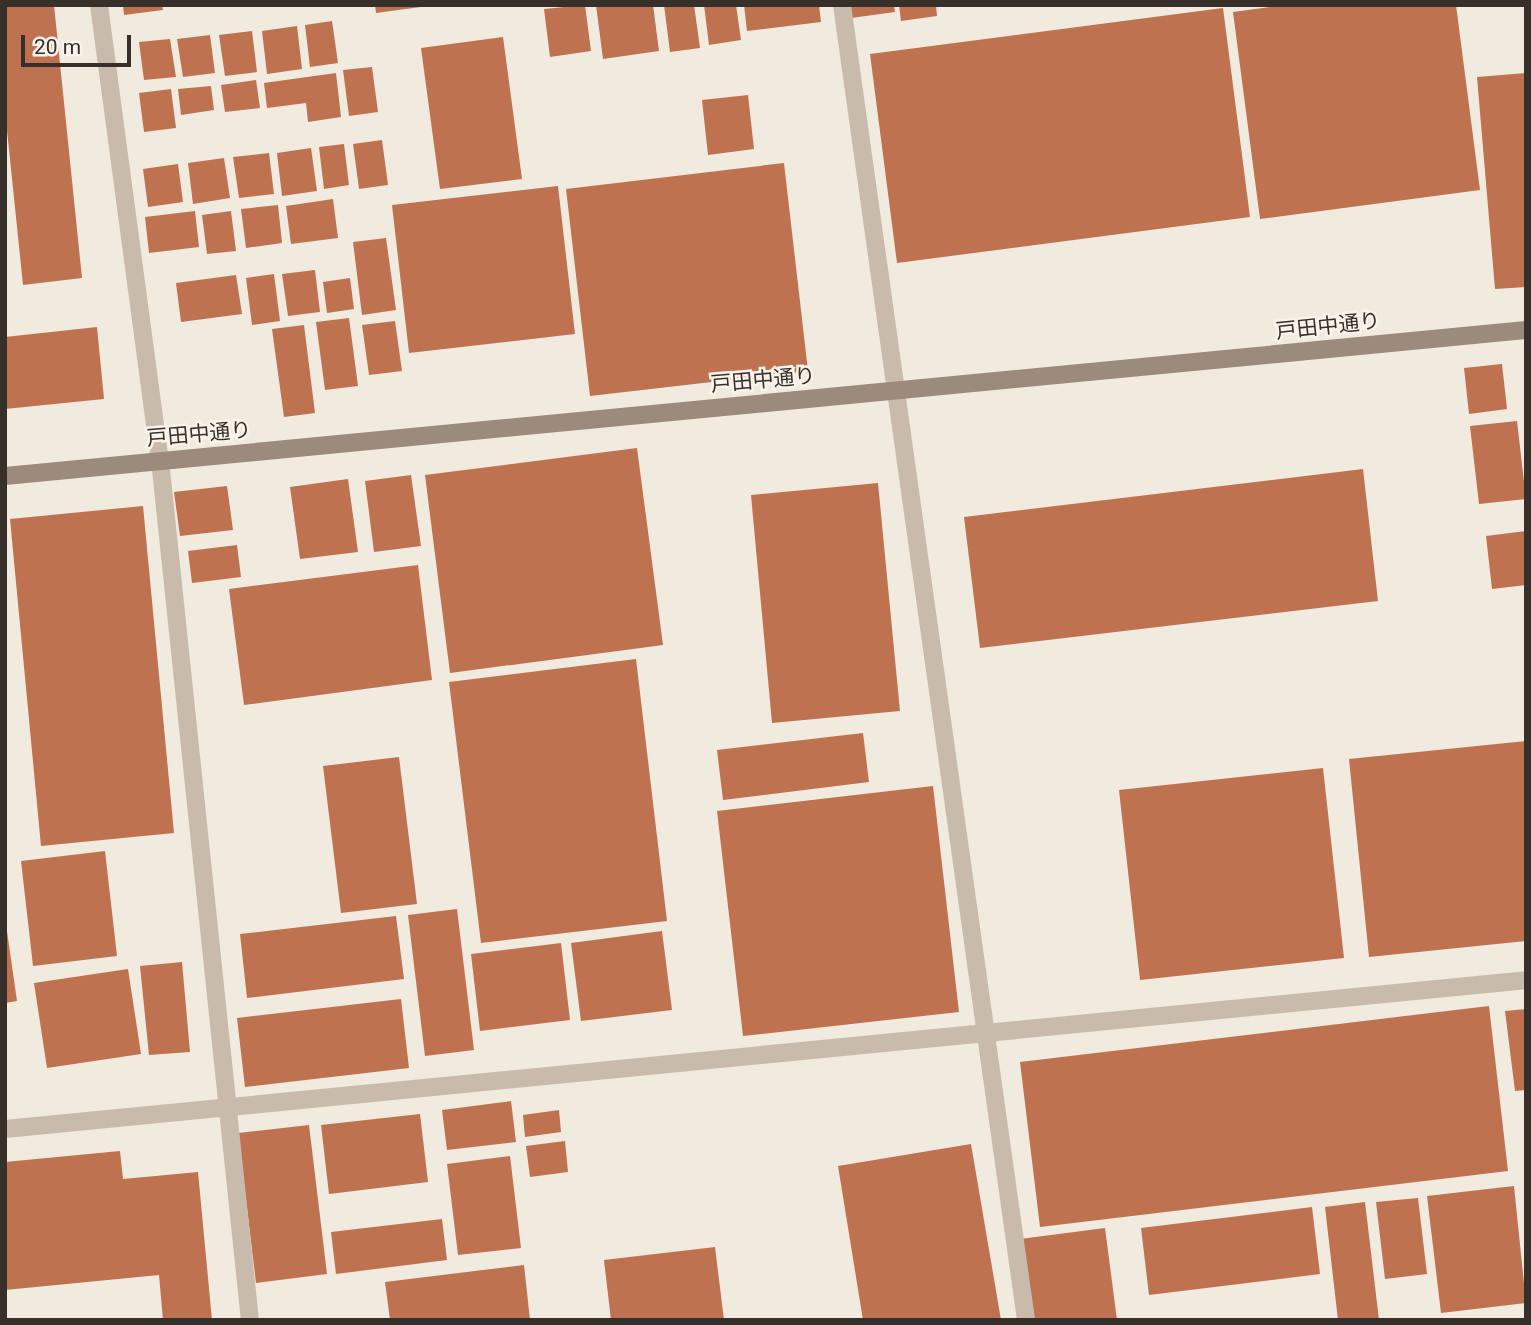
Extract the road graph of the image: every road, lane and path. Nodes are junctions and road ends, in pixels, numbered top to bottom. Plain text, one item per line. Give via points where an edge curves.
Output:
1 (99, 5) edge
2 (842, 5) edge
3 (1526, 330) edge
4 (896, 390) junction
5 (160, 460) junction
6 (5, 476) edge
7 (1526, 980) edge
8 (986, 1035) junction
9 (226, 1106) junction
10 (5, 1129) edge
11 (250, 1320) edge
12 (1026, 1320) edge

1 - 5 street
2 - 4 street
3 - 4 street, 戸田中通り
4 - 5 street, 戸田中通り
4 - 8 street
5 - 6 street, 戸田中通り
5 - 9 street
7 - 8 street
8 - 9 street
8 - 12 street
9 - 10 street
9 - 11 street

